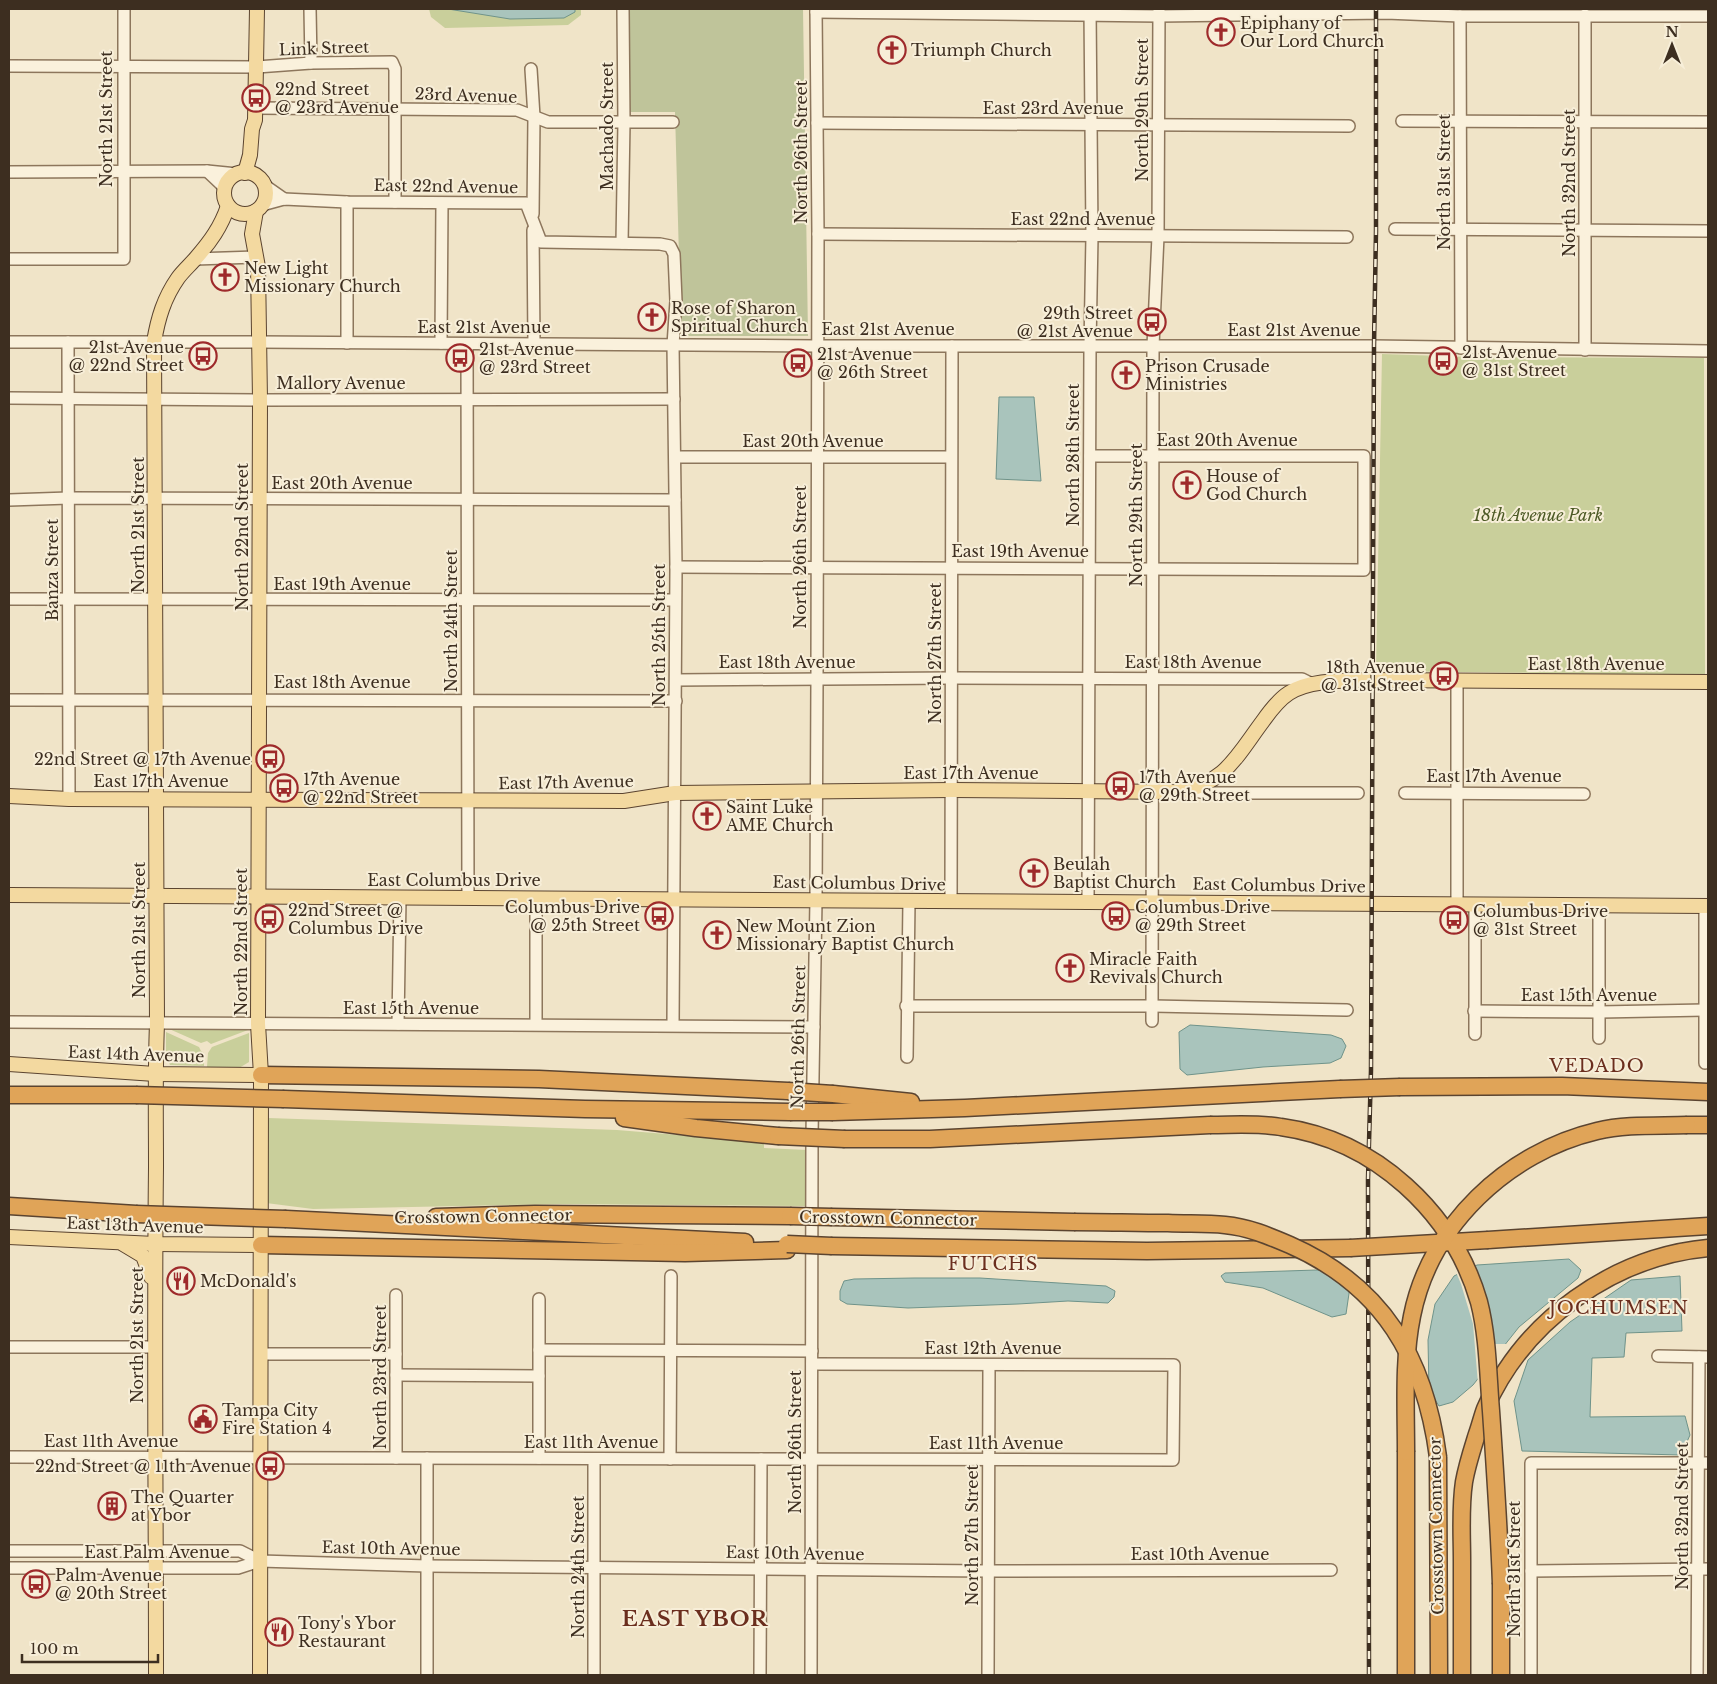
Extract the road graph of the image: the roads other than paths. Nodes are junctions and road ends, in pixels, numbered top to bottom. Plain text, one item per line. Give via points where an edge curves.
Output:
1 (124, 9) edge
2 (258, 9) edge
3 (310, 9) edge
4 (623, 9) edge
5 (816, 10) edge
6 (1386, 11) edge
7 (1090, 12) edge
8 (1159, 12) edge
9 (1512, 12) edge
10 (1641, 12) edge
11 (1585, 15) junction
12 (1460, 16) junction
13 (1708, 16) edge
14 (310, 63) junction
15 (9, 66) edge
16 (124, 66) junction
17 (257, 67) junction
18 (532, 69) dead end
19 (395, 109) junction
20 (256, 114) junction
21 (534, 117) junction
22 (1402, 121) dead end
23 (624, 122) junction
24 (673, 122) dead end
25 (1460, 122) junction
26 (1586, 122) junction
27 (1708, 122) edge
28 (817, 123) junction
29 (1091, 125) junction
30 (1158, 125) junction
31 (1349, 126) dead end
32 (207, 170) junction
33 (9, 172) edge
34 (123, 172) junction
35 (250, 177) junction
36 (225, 188) junction
37 (284, 200) junction
38 (347, 202) junction
39 (395, 202) junction
40 (442, 203) junction
41 (228, 206) junction
42 (259, 208) junction
43 (533, 224) junction
44 (1395, 229) dead end
45 (1460, 230) junction
46 (1586, 230) junction
47 (1708, 231) edge
48 (818, 234) junction
49 (1092, 236) junction
50 (1158, 236) junction
51 (1347, 238) dead end
52 (622, 243) junction
53 (670, 246) joint
54 (256, 257) junction
55 (195, 259) junction
56 (9, 260) edge
57 (9, 342) edge
58 (68, 342) junction
59 (154, 342) junction
60 (259, 342) junction
61 (347, 343) junction
62 (441, 343) junction
63 (534, 343) junction
64 (467, 344) junction
65 (674, 345) junction
66 (817, 346) junction
67 (952, 346) junction
68 (1090, 346) junction
69 (1153, 346) junction
70 (1460, 348) junction
71 (1585, 350) junction
72 (1708, 351) edge
73 (9, 398) edge
74 (68, 398) junction
75 (155, 398) junction
76 (674, 399) junction
77 (260, 400) junction
78 (467, 400) junction
79 (1090, 456) junction
80 (1152, 456) junction
81 (675, 457) junction
82 (816, 457) junction
83 (952, 457) junction
84 (68, 498) junction
85 (155, 498) junction
86 (259, 499) junction
87 (9, 500) edge
88 (467, 500) junction
89 (675, 500) junction
90 (676, 566) junction
91 (816, 567) junction
92 (951, 567) junction
93 (1089, 568) junction
94 (1153, 568) junction
95 (1364, 570) joint
96 (69, 599) junction
97 (155, 599) junction
98 (9, 600) edge
99 (259, 600) junction
100 (675, 600) junction
101 (468, 601) junction
102 (952, 678) junction
103 (817, 679) junction
104 (1088, 679) junction
105 (676, 680) junction
106 (1153, 680) junction
107 (1456, 681) junction
108 (1708, 682) edge
109 (1312, 684) junction
110 (69, 699) junction
111 (156, 699) junction
112 (9, 700) edge
113 (260, 700) junction
114 (468, 701) junction
115 (676, 701) junction
116 (952, 790) junction
117 (1191, 790) junction
118 (1087, 791) junction
119 (816, 792) junction
120 (1358, 792) dead end
121 (675, 793) junction
122 (1153, 793) junction
123 (1405, 793) dead end
124 (1458, 793) junction
125 (1584, 794) dead end
126 (9, 796) edge
127 (156, 798) junction
128 (69, 799) junction
129 (259, 799) junction
130 (468, 801) junction
131 (9, 894) edge
132 (156, 896) junction
133 (259, 896) junction
134 (400, 898) junction
135 (468, 898) junction
136 (536, 898) junction
137 (674, 899) junction
138 (816, 900) junction
139 (908, 901) junction
140 (951, 901) junction
141 (1088, 901) junction
142 (1154, 901) junction
143 (1457, 904) junction
144 (1474, 904) junction
145 (1599, 905) junction
146 (1706, 906) edge
147 (906, 1006) junction
148 (1153, 1006) junction
149 (1347, 1010) dead end
150 (1705, 1010) junction
151 (1474, 1011) junction
152 (1600, 1012) junction
153 (1152, 1021) dead end
154 (9, 1022) edge
155 (157, 1024) junction
156 (258, 1024) junction
157 (398, 1024) junction
158 (536, 1024) junction
159 (674, 1025) junction
160 (814, 1026) junction
161 (1474, 1034) dead end
162 (1599, 1038) dead end
163 (907, 1057) dead end
164 (1705, 1063) dead end
165 (9, 1064) edge
166 (155, 1074) junction
167 (261, 1075) junction
168 (1708, 1092) edge
169 (9, 1095) edge
170 (966, 1108) junction
171 (585, 1109) junction
172 (1708, 1125) edge
173 (9, 1206) edge
174 (321, 1221) junction
175 (1708, 1226) edge
176 (9, 1238) edge
177 (120, 1242) junction
178 (155, 1244) junction
179 (261, 1244) junction
180 (787, 1247) junction
181 (1708, 1248) edge
182 (671, 1276) dead end
183 (155, 1289) junction
184 (396, 1295) dead end
185 (539, 1299) dead end
186 (9, 1347) edge
187 (154, 1347) junction
188 (539, 1350) junction
189 (670, 1351) junction
190 (812, 1351) junction
191 (260, 1354) junction
192 (396, 1354) junction
193 (1658, 1356) dead end
194 (1704, 1357) edge
195 (812, 1364) junction
196 (989, 1365) junction
197 (396, 1375) junction
198 (539, 1376) junction
199 (9, 1457) edge
200 (154, 1458) junction
201 (260, 1458) junction
202 (396, 1458) junction
203 (427, 1458) junction
204 (539, 1458) junction
205 (594, 1458) junction
206 (670, 1459) junction
207 (760, 1459) junction
208 (812, 1459) junction
209 (989, 1459) junction
210 (1173, 1460) joint
211 (1703, 1463) edge
212 (9, 1551) edge
213 (156, 1551) junction
214 (260, 1561) junction
215 (427, 1566) junction
216 (594, 1567) junction
217 (9, 1568) edge
218 (156, 1568) junction
219 (760, 1568) junction
220 (811, 1569) junction
221 (1703, 1569) edge
222 (988, 1570) junction
223 (1330, 1570) dead end
224 (1531, 1571) junction
225 (156, 1675) edge
226 (260, 1675) edge
227 (427, 1675) edge
228 (594, 1675) edge
229 (760, 1675) edge
230 (811, 1675) edge
231 (988, 1675) edge
232 (1406, 1675) edge
233 (1439, 1675) edge
234 (1462, 1675) edge
235 (1501, 1675) edge
236 (1530, 1675) edge
237 (1697, 1675) edge

1 - 16 street, North 21st Street
2 - 17 main road
3 - 14 street
4 - 23 street, Machado Street
5 - 7 street
5 - 28 street, North 26th Street
6 - 8 street
6 - 12 street
7 - 8 street
7 - 29 street, North 28th Street
8 - 30 street, North 29th Street
9 - 11 street
9 - 12 street
10 - 11 street
10 - 13 street
11 - 26 street, North 32nd Street
12 - 25 street, North 31st Street
14 - 17 street, Link Street
14 - 19 street, Link Street via 392,62 395,69
15 - 16 street, Link Street
16 - 17 street, Link Street
16 - 34 street, North 21st Street
17 - 20 main road
18 - 21 street
19 - 20 street, 23rd Avenue
19 - 21 street, 23rd Avenue via 517,110
19 - 39 street
20 - 35 main road via 260,128 259,153
21 - 23 street, 23rd Avenue via 548,122
21 - 43 street
22 - 25 street
23 - 24 street, 23rd Avenue
23 - 52 street, Machado Street
25 - 26 street
25 - 45 street, North 31st Street
26 - 27 street
26 - 46 street, North 32nd Street
28 - 29 street, East 23rd Avenue
28 - 48 street, North 26th Street
29 - 30 street, East 23rd Avenue
29 - 49 street, North 28th Street
30 - 31 street, East 23rd Avenue
30 - 50 street, North 29th Street
32 - 34 street
32 - 35 street
32 - 36 street
33 - 34 street
34 - 56 street, North 21st Street via 124,259
35 - 36 main road via 232,178
35 - 37 street
35 - 42 main road via 265,198
36 - 41 main road
37 - 38 street, East 22nd Avenue
37 - 42 street, East 22nd Avenue
38 - 39 street, East 22nd Avenue
38 - 61 street
39 - 40 street, East 22nd Avenue
40 - 43 street, East 22nd Avenue via 526,203
40 - 62 street
41 - 42 main road via 243,214
41 - 55 main road, North 21st Street via 220,226
42 - 54 main road, North 22nd Street via 252,234
43 - 52 street, East 22nd Avenue via 541,242
43 - 63 street
44 - 45 street
45 - 46 street
45 - 70 street, North 31st Street
46 - 47 street
46 - 71 street, North 32nd Street
48 - 49 street, East 22nd Avenue
48 - 66 street, North 26th Street
49 - 50 street, East 22nd Avenue
49 - 68 street, North 28th Street
50 - 51 street, East 22nd Avenue
50 - 69 street, North 29th Street
52 - 53 street, East 22nd Avenue
53 - 65 street, North 25th Street via 674,254 676,301
54 - 55 street
54 - 60 main road, North 22nd Street
55 - 59 main road, North 21st Street via 179,276 168,295 160,312
57 - 58 street, East 21st Avenue
58 - 59 street, East 21st Avenue
58 - 74 street, Banza Street
59 - 60 street, East 21st Avenue
59 - 75 main road, North 21st Street
60 - 61 street, East 21st Avenue
60 - 77 main road, North 22nd Street
61 - 62 street, East 21st Avenue
62 - 64 street, East 21st Avenue
63 - 64 street, East 21st Avenue
63 - 65 street, East 21st Avenue
64 - 78 street, North 24th Street
65 - 66 street, East 21st Avenue
65 - 76 street, North 25th Street
66 - 67 street, East 21st Avenue
66 - 82 street, North 26th Street
67 - 68 street, East 21st Avenue
67 - 83 street, North 27th Street
68 - 69 street, East 21st Avenue
68 - 79 street, North 28th Street
69 - 70 street, East 21st Avenue
69 - 80 street, North 29th Street
70 - 71 street, East 21st Avenue
71 - 72 street, East 21st Avenue
73 - 74 street, Mallory Avenue
74 - 75 street, Mallory Avenue
74 - 84 street, Banza Street
75 - 77 street, Mallory Avenue
75 - 85 main road, North 21st Street
76 - 78 street, Mallory Avenue
76 - 81 street, North 25th Street
77 - 78 street, Mallory Avenue
77 - 86 main road, North 22nd Street
78 - 88 street, North 24th Street
79 - 80 street, East 20th Avenue
79 - 93 street, North 28th Street
80 - 94 street, North 29th Street
80 - 95 street, East 20th Avenue via 1364,456
81 - 82 street, East 20th Avenue
81 - 89 street, North 25th Street
82 - 83 street, East 20th Avenue
82 - 91 street, North 26th Street
83 - 92 street, North 27th Street
84 - 85 street, East 20th Avenue
84 - 87 street, East 20th Avenue
84 - 96 street, Banza Street
85 - 86 street, East 20th Avenue
85 - 97 main road, North 21st Street
86 - 88 street, East 20th Avenue
86 - 99 main road, North 22nd Street
88 - 89 street, East 20th Avenue
88 - 101 street, North 24th Street
89 - 90 street, North 25th Street
90 - 91 street, East 19th Avenue
90 - 100 street, North 25th Street
91 - 92 street, East 19th Avenue
91 - 103 street, North 26th Street
92 - 93 street, East 19th Avenue
92 - 102 street, North 27th Street
93 - 94 street, East 19th Avenue
93 - 104 street, North 28th Street
94 - 95 street, East 19th Avenue
94 - 106 street, North 29th Street
96 - 97 street, East 19th Avenue
96 - 98 street, East 19th Avenue
96 - 110 street, Banza Street
97 - 99 street, East 19th Avenue
97 - 111 main road, North 21st Street
99 - 101 street, East 19th Avenue
99 - 113 main road, North 22nd Street
100 - 101 street, East 19th Avenue
100 - 105 street, North 25th Street
101 - 114 street, North 24th Street
102 - 103 street, East 18th Avenue
102 - 104 street, East 18th Avenue
102 - 116 street, North 27th Street
103 - 105 street, East 18th Avenue
103 - 119 street, North 26th Street
104 - 106 street, East 18th Avenue
104 - 118 street, North 28th Street
105 - 115 street, North 25th Street
106 - 109 street, East 18th Avenue via 1302,680
106 - 122 street, North 29th Street
107 - 108 main road, East 18th Avenue
107 - 109 main road, East 18th Avenue
107 - 124 street
109 - 117 main road, East 17th Avenue via 1282,698 1234,762 1207,784
110 - 111 street, East 18th Avenue
110 - 112 street, East 18th Avenue
110 - 128 street, Banza Street
111 - 113 street, East 18th Avenue
111 - 127 main road, North 21st Street
113 - 114 street, East 18th Avenue
113 - 129 main road, North 22nd Street
114 - 115 street, East 18th Avenue
114 - 130 street, North 24th Street
115 - 121 street, North 25th Street
116 - 118 main road, East 17th Avenue
116 - 119 main road, East 17th Avenue
116 - 140 street, North 27th Street
117 - 120 street via 1205,793
117 - 122 main road, East 17th Avenue
118 - 122 main road, East 17th Avenue
118 - 141 street, North 28th Street
119 - 121 main road, East 17th Avenue
119 - 138 street, North 26th Street
121 - 130 main road, East 17th Avenue via 624,801
121 - 137 street, North 25th Street
122 - 142 street, North 29th Street
123 - 124 street, East 17th Avenue
124 - 125 street, East 17th Avenue
124 - 143 street
126 - 128 main road, East 17th Avenue
127 - 128 main road, East 17th Avenue
127 - 129 main road, East 17th Avenue
127 - 132 main road, North 21st Street
129 - 130 main road, East 17th Avenue
129 - 133 main road, North 22nd Street
130 - 135 street, North 24th Street
131 - 132 main road, East Columbus Drive
132 - 133 main road, East Columbus Drive
132 - 155 main road, North 21st Street
133 - 134 main road, East Columbus Drive
133 - 156 main road, North 22nd Street
134 - 135 main road, East Columbus Drive
134 - 157 street
135 - 136 main road, East Columbus Drive
136 - 137 main road, East Columbus Drive
136 - 158 street
137 - 138 main road, East Columbus Drive
137 - 159 street, North 25th Street
138 - 139 main road, East Columbus Drive
138 - 160 street, North 26th Street
139 - 140 main road, East Columbus Drive
139 - 147 street
140 - 141 main road, East Columbus Drive
141 - 142 main road, East Columbus Drive
142 - 143 main road, East Columbus Drive
142 - 148 street, North 29th Street
143 - 144 main road, East Columbus Drive
144 - 145 main road, East Columbus Drive
144 - 151 street
145 - 146 main road, East Columbus Drive
145 - 152 street
146 - 150 street
147 - 148 street
147 - 163 street
148 - 149 street
148 - 153 street, North 29th Street
150 - 152 street, East 15th Avenue
150 - 164 street
151 - 152 street, East 15th Avenue
151 - 161 street
152 - 162 street
154 - 155 street, East 15th Avenue
155 - 156 street, East 15th Avenue
155 - 166 main road, North 21st Street
156 - 157 street, East 15th Avenue
156 - 167 main road, North 22nd Street
157 - 158 street, East 15th Avenue
158 - 159 street, East 15th Avenue
159 - 160 street, East 15th Avenue
160 - 190 street, North 26th Street
165 - 166 main road, East 14th Avenue
166 - 167 main road, East 14th Avenue
166 - 178 main road, North 21st Street
167 - 170 highway, bridge via 539,1078 833,1094
167 - 179 main road, North 22nd Street
168 - 170 highway, bridge via 1562,1086 1400,1087
169 - 171 highway, bridge via 136,1095
170 - 171 highway, bridge via 833,1112
171 - 235 highway, bridge via 659,1124 845,1139 949,1138 1248,1124 1283,1127 1320,1136 1355,1151 1398,1179 1436,1218 1461,1259 1479,1303 1487,1360 1500,1545
172 - 232 highway, Crosstown Connector, bridge via 1597,1131 1546,1149 1514,1166 1492,1184 1458,1218 1438,1249 1418,1291 1411,1316 1407,1364
173 - 174 highway, bridge
174 - 180 highway
174 - 233 highway, Crosstown Connector, bridge via 535,1214 790,1216 1226,1225 1257,1232 1315,1256 1349,1280 1378,1307 1405,1345 1419,1375 1434,1427 1438,1456
175 - 180 highway, bridge via 1350,1248 1147,1251
176 - 177 main road, East 13th Avenue
177 - 178 main road, East 13th Avenue
177 - 183 main road via 143,1256
178 - 179 main road, East 13th Avenue
178 - 183 main road, North 21st Street
179 - 180 highway via 685,1253
179 - 191 main road, North 22nd Street
181 - 234 highway, Crosstown Connector via 1651,1259 1609,1276 1580,1295 1519,1353 1491,1396 1468,1460 1464,1482
182 - 189 street
183 - 187 main road, North 21st Street
184 - 192 street, North 23rd Street
185 - 188 street
186 - 187 street
187 - 200 main road, North 21st Street
188 - 189 street
188 - 198 street
189 - 190 street
189 - 206 street
190 - 195 street, North 26th Street
191 - 192 street
191 - 201 main road, North 22nd Street
192 - 197 street, North 23rd Street
193 - 194 street
194 - 211 street, North 32nd Street
195 - 196 street, East 12th Avenue
195 - 208 street, North 26th Street
196 - 209 street, North 27th Street
196 - 210 street, East 12th Avenue via 1174,1365
197 - 198 street
197 - 202 street, North 23rd Street
198 - 204 street
199 - 200 street, East 11th Avenue
200 - 201 street, East 11th Avenue
200 - 213 main road, North 21st Street
201 - 202 street, East 11th Avenue
201 - 214 main road, North 22nd Street
202 - 203 street, East 11th Avenue
203 - 204 street, East 11th Avenue
203 - 215 street
204 - 205 street, East 11th Avenue
205 - 206 street, East 11th Avenue
205 - 216 street, North 24th Street
206 - 207 street, East 11th Avenue
207 - 208 street, East 11th Avenue
207 - 219 street
208 - 209 street, East 11th Avenue
208 - 220 street, North 26th Street
209 - 210 street, East 11th Avenue
209 - 222 street, North 27th Street
211 - 221 street, North 32nd Street
211 - 224 street, North 31st Street via 1531,1463
212 - 213 street, East Palm Avenue
213 - 214 street, East Palm Avenue via 240,1551
213 - 218 main road, North 21st Street
214 - 215 street, East 10th Avenue
214 - 218 street, East Palm Avenue via 238,1568
214 - 226 main road, North 22nd Street
215 - 216 street, East 10th Avenue
215 - 227 street
216 - 219 street, East 10th Avenue
216 - 228 street, North 24th Street
217 - 218 street, East Palm Avenue
218 - 225 main road, North 21st Street
219 - 220 street, East 10th Avenue
219 - 229 street
220 - 222 street, East 10th Avenue
220 - 230 street, North 26th Street
221 - 224 street
221 - 237 street, North 32nd Street
222 - 223 street, East 10th Avenue
222 - 231 street, North 27th Street
224 - 236 street, North 31st Street

